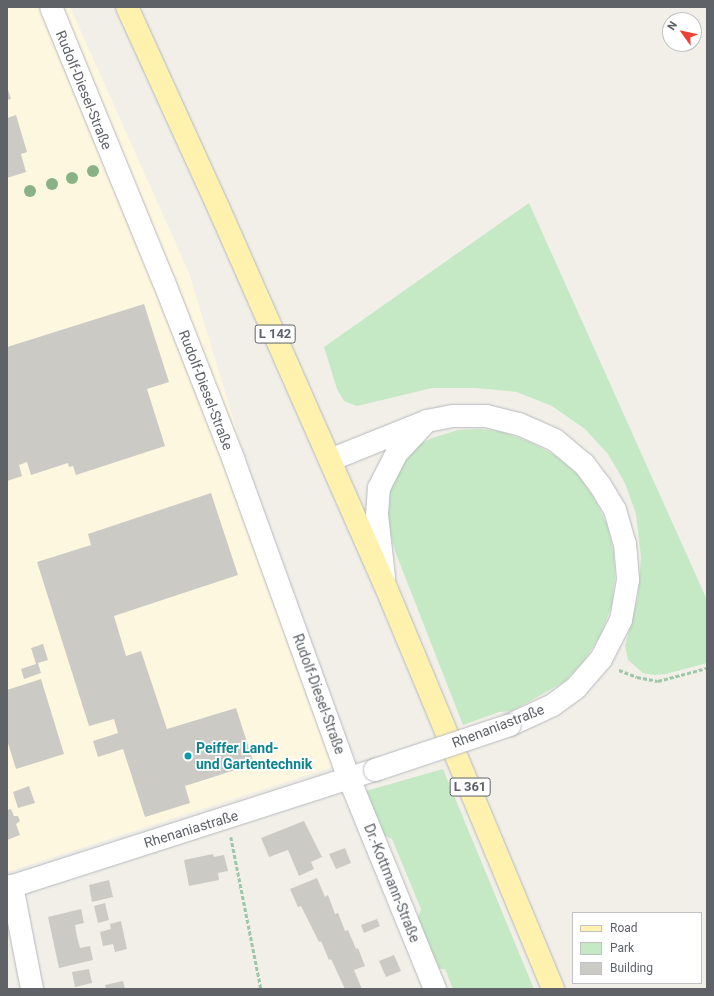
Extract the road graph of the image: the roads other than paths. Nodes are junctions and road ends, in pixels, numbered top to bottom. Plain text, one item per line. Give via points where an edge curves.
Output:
1 (51, 7) edge
2 (127, 7) edge
3 (427, 421) junction
4 (330, 460) junction
5 (385, 585) junction
6 (349, 778) junction
7 (10, 887) edge
8 (32, 989) edge
9 (435, 989) edge
10 (553, 989) edge

1 - 6 main road, Rudolf-Diesel-Straße via 164,282 228,447
2 - 4 main road, L 142
3 - 4 main road, Rhenaniastraße
3 - 5 main road, L 361 via 397,453 379,488 377,515
3 - 6 main road, Rhenaniastraße, bridge via 473,416 496,418 519,424 562,445 595,478 618,518 628,562 623,612 601,659 566,696 510,725
4 - 5 main road, L 361
5 - 10 main road, L 361
6 - 7 main road, Rhenaniastraße
6 - 9 main road, Dr.-Kottmann-Straße
7 - 8 main road

